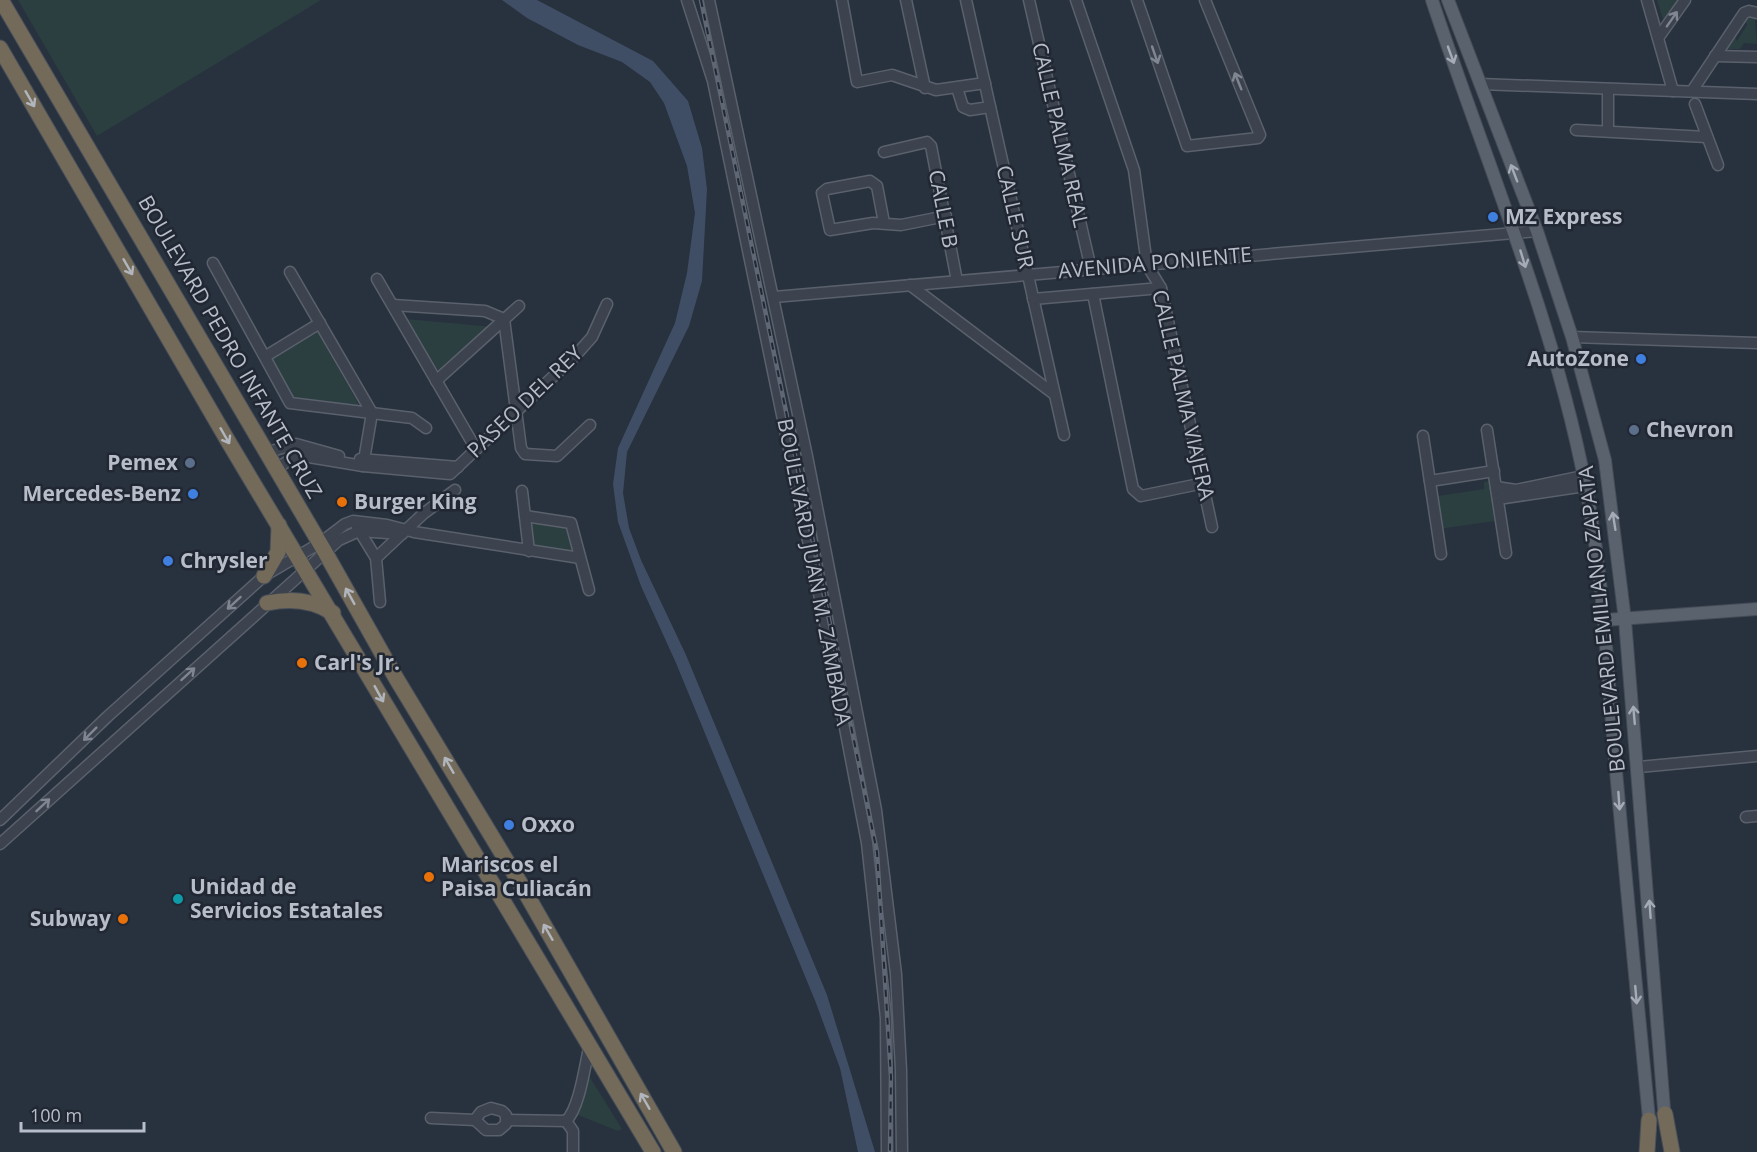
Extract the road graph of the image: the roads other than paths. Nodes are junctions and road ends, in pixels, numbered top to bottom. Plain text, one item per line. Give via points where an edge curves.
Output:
1 (1, 0) edge
2 (687, 0) edge
3 (709, 0) edge
4 (842, 0) edge
5 (906, 0) edge
6 (966, 0) edge
7 (1029, 0) edge
8 (1076, 0) edge
9 (1137, 0) edge
10 (1205, 0) edge
11 (1432, 0) edge
12 (1448, 0) edge
13 (1647, 0) edge
14 (1685, 0) edge
15 (1757, 13) edge
16 (1658, 38) junction
17 (0, 48) edge
18 (1715, 56) junction
19 (1757, 57) edge
20 (7, 68) edge
21 (985, 83) junction
22 (1480, 84) junction
23 (926, 88) junction
24 (957, 88) junction
25 (1608, 90) junction
26 (1673, 91) junction
27 (1692, 91) junction
28 (1757, 94) edge
29 (1695, 104) dead end
30 (990, 107) junction
31 (1576, 130) dead end
32 (1608, 131) junction
33 (1706, 137) junction
34 (884, 152) dead end
35 (1718, 165) dead end
36 (946, 216) junction
37 (884, 223) junction
38 (1536, 231) junction
39 (1515, 233) junction
40 (213, 263) dead end
41 (1148, 265) junction
42 (1091, 269) junction
43 (290, 272) dead end
44 (1028, 274) junction
45 (377, 279) dead end
46 (957, 281) junction
47 (910, 285) junction
48 (1161, 288) junction
49 (1093, 294) junction
50 (774, 297) junction
51 (1033, 299) junction
52 (607, 304) dead end
53 (393, 305) junction
54 (519, 306) dead end
55 (504, 319) junction
56 (320, 323) junction
57 (1572, 337) junction
58 (1757, 343) edge
59 (266, 356) junction
60 (436, 381) junction
61 (1054, 394) junction
62 (372, 413) junction
63 (516, 413) junction
64 (590, 425) dead end
65 (426, 428) dead end
66 (1487, 430) dead end
67 (1064, 435) dead end
68 (1423, 435) dead end
69 (476, 449) junction
70 (265, 453) junction
71 (364, 463) junction
72 (275, 470) junction
73 (1494, 471) junction
74 (1430, 481) junction
75 (1584, 481) junction
76 (1204, 483) junction
77 (1496, 487) junction
78 (455, 490) dead end
79 (522, 491) dead end
80 (1498, 499) junction
81 (525, 516) junction
82 (279, 525) junction
83 (356, 526) junction
84 (1212, 527) dead end
85 (408, 532) junction
86 (323, 547) junction
87 (529, 551) junction
88 (1506, 553) dead end
89 (1441, 554) dead end
90 (376, 558) junction
91 (580, 558) junction
92 (302, 562) junction
93 (264, 576) junction
94 (589, 590) dead end
95 (380, 602) dead end
96 (267, 603) junction
97 (1757, 609) edge
98 (333, 613) junction
99 (1605, 620) junction
100 (1625, 620) junction
101 (1757, 756) edge
102 (1639, 767) junction
103 (0, 820) edge
104 (0, 844) edge
105 (590, 1044) junction
106 (1665, 1114) junction
107 (431, 1118) dead end
108 (475, 1120) junction
109 (508, 1120) junction
110 (1649, 1120) junction
111 (566, 1121) junction
112 (573, 1152) edge
113 (653, 1152) edge
114 (674, 1152) edge
115 (887, 1152) edge
116 (902, 1152) edge
117 (1647, 1152) edge
118 (1652, 1152) edge
119 (1666, 1152) edge
120 (1672, 1152) edge

1 - 70 highway, BOULEVARD PEDRO INFANTE CRUZ
2 - 115 street, BOULEVARD JUAN M. ZAMBADA via 715,92 867,843 886,1018
3 - 50 street, BOULEVARD JUAN M. ZAMBADA
4 - 23 street via 857,82 892,75
5 - 23 street
6 - 21 street, CALLE SUR
7 - 42 street, CALLE PALMA REAL
8 - 41 street via 1134,170
9 -> 10 street via 1186,146 1258,138
11 -> 39 main road, BOULEVARD EMILIANO ZAPATA
12 - 22 main road, BOULEVARD EMILIANO ZAPATA
13 - 16 street
16 -> 14 street
15 - 18 street via 1744,14
16 - 26 street
17 - 20 highway
18 - 19 street
18 - 27 street
20 -> 82 highway
21 - 24 street
21 - 30 street, CALLE SUR
22 - 25 street
38 -> 22 main road, BOULEVARD EMILIANO ZAPATA
23 - 24 street
24 - 30 street via 963,107
25 - 26 street
25 - 32 street
26 - 27 street
27 - 28 street
29 - 33 street
30 - 44 street, CALLE SUR
31 - 32 street
32 - 33 street
33 - 35 street
34 - 36 street, CALLE B via 924,142 931,146
36 - 37 street via 901,225
36 - 46 street, CALLE B
37 - 37 street via 877,186 870,181 822,193 828,228 832,230
38 - 39 street, AVENIDA PONIENTE
38 - 57 main road, BOULEVARD EMILIANO ZAPATA
39 - 41 street, AVENIDA PONIENTE
39 -> 75 main road, BOULEVARD EMILIANO ZAPATA via 1558,375
40 - 59 street
41 - 42 street, AVENIDA PONIENTE
41 - 48 street, CALLE PALMA VIAJERA
42 - 44 street, AVENIDA PONIENTE
43 - 56 street
44 - 46 street, AVENIDA PONIENTE
44 - 51 street, CALLE SUR
45 - 53 street
46 - 47 street, AVENIDA PONIENTE
47 - 50 street, AVENIDA PONIENTE
47 - 61 street
48 - 49 street
48 - 76 street, CALLE PALMA VIAJERA
49 - 51 street
49 - 76 street via 1133,489 1141,496
50 - 116 street, BOULEVARD JUAN M. ZAMBADA via 881,843 897,993
51 - 61 street, CALLE SUR
52 - 63 street, PASEO DEL REY via 585,345
53 - 55 street via 485,311
53 - 60 street
54 - 55 street
55 - 60 street
55 - 63 street
56 - 59 street
56 - 62 street
57 - 58 street
100 -> 57 main road, BOULEVARD EMILIANO ZAPATA via 1605,460
59 - 62 street via 294,404
60 - 69 street
61 - 67 street, CALLE SUR
62 - 65 street via 412,418
62 - 71 street
63 - 64 street via 521,448 528,455 557,456
63 - 69 street, PASEO DEL REY
66 - 73 street
68 - 74 street
69 - 71 street, PASEO DEL REY via 458,467
70 - 71 street, PASEO DEL REY via 296,444
70 - 72 highway, BOULEVARD PEDRO INFANTE CRUZ
71 - 72 street, PASEO DEL REY via 297,456
72 - 86 highway, BOULEVARD PEDRO INFANTE CRUZ
73 - 74 street
73 - 77 street
74 - 89 street
75 - 77 street via 1516,490
75 - 80 street
75 - 99 main road, BOULEVARD EMILIANO ZAPATA
76 - 84 street, CALLE PALMA VIAJERA
77 - 80 street
78 - 85 street
79 - 81 street
80 - 88 street
81 - 87 street
81 - 91 street via 569,521
82 - 92 highway
82 - 93 highway via 278,552
83 - 85 street
83 - 86 street
83 - 90 street
85 - 87 street
85 - 90 street
86 - 92 street
114 -> 86 highway, BOULEVARD PEDRO INFANTE CRUZ
87 - 91 street
90 - 95 street
91 - 94 street
92 - 93 street
92 - 96 street
92 - 98 highway
93 -> 103 street via 114,710
96 - 98 highway via 307,602
104 -> 96 street
97 - 100 main road
98 -> 105 highway
99 - 100 main road
99 -> 110 main road, BOULEVARD EMILIANO ZAPATA
102 -> 100 main road, BOULEVARD EMILIANO ZAPATA
101 - 102 street
106 -> 102 main road, BOULEVARD EMILIANO ZAPATA
105 - 111 street via 578,1094
105 - 113 highway
106 - 119 main road, BOULEVARD EMILIANO ZAPATA
106 - 120 highway
107 - 108 street
108 - 109 street via 480,1127 493,1131 503,1128
108 - 109 street via 491,1108 502,1111
109 - 111 street
110 - 117 highway
110 - 118 main road, BOULEVARD EMILIANO ZAPATA
111 - 112 street via 573,1131

